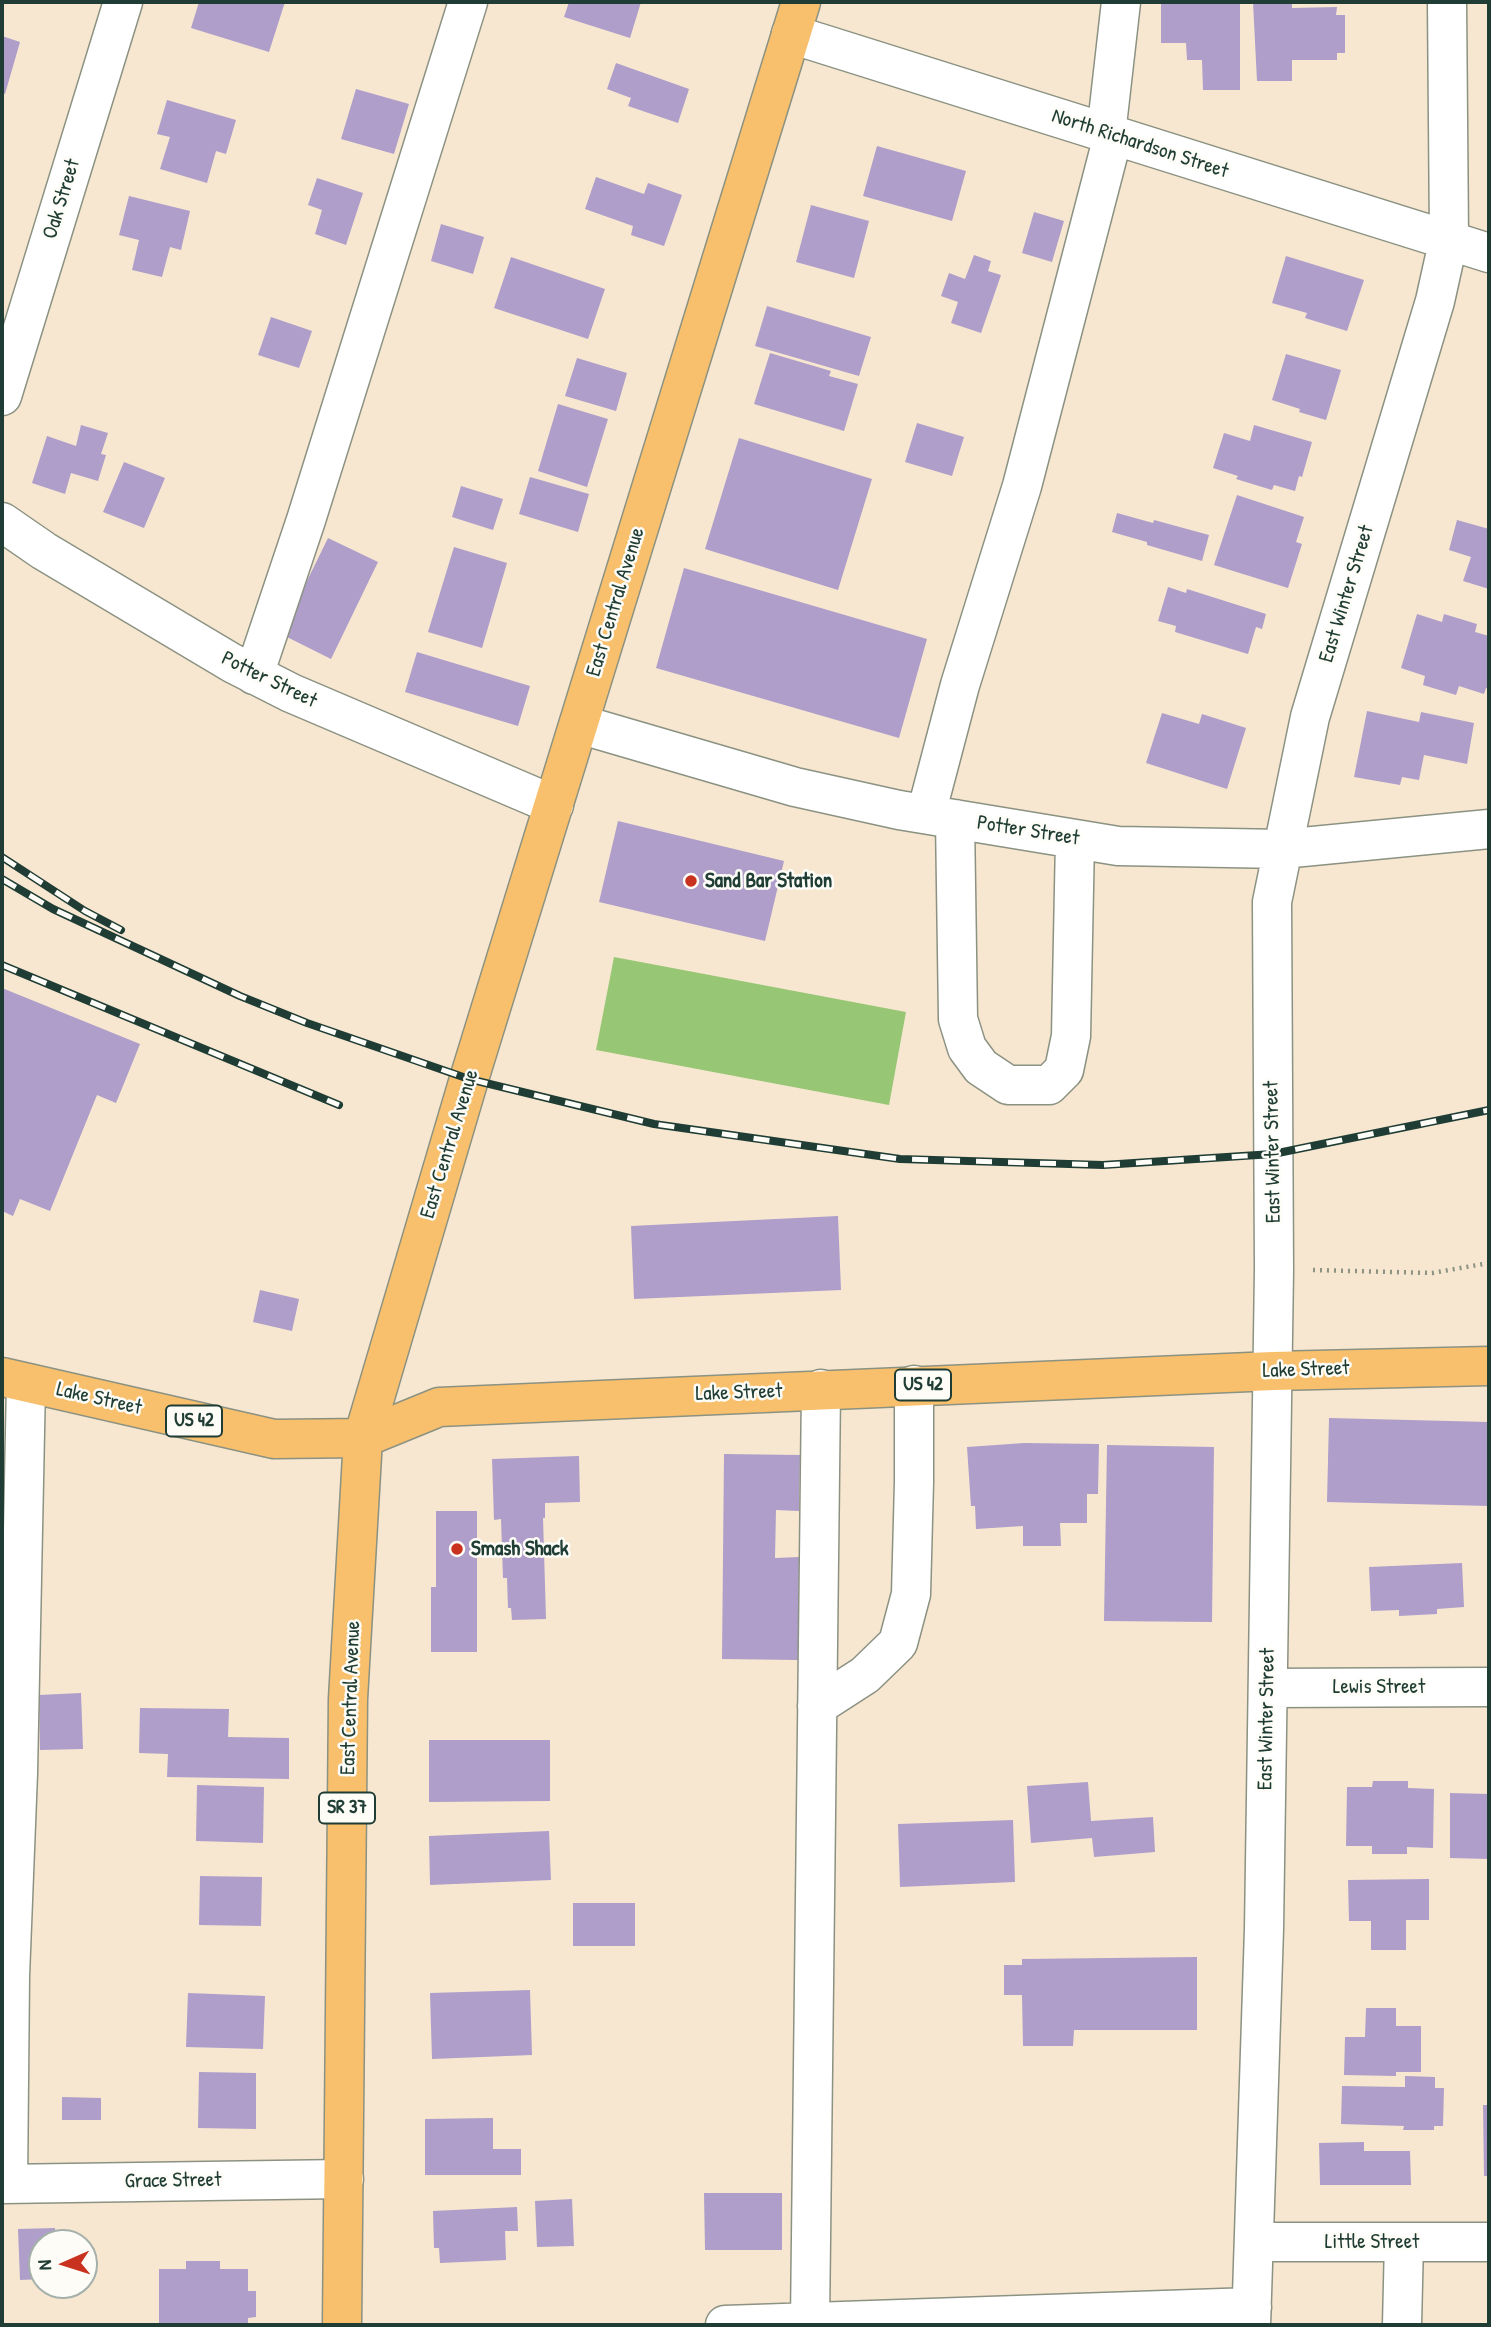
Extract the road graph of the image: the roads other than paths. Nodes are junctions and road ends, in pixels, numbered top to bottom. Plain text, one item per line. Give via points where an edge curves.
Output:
1 (122, 2) edge
2 (468, 2) edge
3 (1121, 2) edge
4 (1447, 2) edge
5 (796, 18) edge
6 (1110, 135) junction
7 (1449, 239) junction
8 (1489, 253) edge
9 (2, 396) edge
10 (2, 522) edge
11 (254, 675) junction
12 (579, 723) junction
13 (554, 805) junction
14 (940, 817) junction
15 (1489, 829) edge
16 (1075, 839) junction
17 (1282, 849) junction
18 (1489, 1366) edge
19 (1273, 1371) junction
20 (14, 1380) edge
21 (914, 1385) junction
22 (821, 1389) junction
23 (363, 1438) junction
24 (1489, 1687) edge
25 (1268, 1688) junction
26 (817, 1706) junction
27 (344, 2179) junction
28 (5, 2184) edge
29 (1255, 2242) junction
30 (1404, 2242) junction
31 (1489, 2242) edge
32 (1252, 2316) edge
33 (810, 2322) junction
34 (923, 2322) edge
35 (342, 2325) edge
36 (725, 2325) edge
37 (1402, 2325) edge

1 - 9 street, Oak Street
2 - 11 street
3 - 6 street
4 - 7 street, East Winter Street
5 - 6 street, North Richardson Street
5 - 12 main road, East Central Avenue / SR 37
6 - 7 street, North Richardson Street
6 - 14 street via 1022,486 960,685
7 - 8 street, North Richardson Street
7 - 17 street, East Winter Street via 1435,302 1310,717
10 - 11 street, Potter Street
11 - 13 street, Potter Street
12 - 13 main road, East Central Avenue / SR 37
12 - 14 street, Potter Street via 795,787
13 - 23 main road, East Central Avenue / SR 37
14 - 16 street, Potter Street
14 - 16 street via 958,1019 967,1048 981,1068 1008,1085 1049,1085 1064,1070 1071,1036
15 - 17 street, Potter Street
16 - 17 street, Potter Street via 1118,846
17 - 19 street, East Winter Street via 1272,902
18 - 19 main road, Lake Street / US 42
19 - 21 main road, Lake Street / US 42
19 - 25 street, East Winter Street
20 - 23 main road, Lake Street / US 42 via 274,1439
20 - 28 street via 18,1773
21 - 22 main road, Lake Street / US 42
21 - 26 street via 911,1594 898,1643 865,1675
22 - 23 main road, Lake Street / US 42 via 439,1407
22 - 26 street
23 - 27 main road, East Central Avenue / SR 37 via 348,1699
24 - 25 street, Lewis Street
25 - 29 street, East Winter Street
26 - 33 street
27 - 28 street, Grace Street
27 - 35 main road, East Central Avenue / SR 37
29 - 30 street, Little Street
29 - 32 street, East Winter Street
30 - 31 street, Little Street
30 - 37 street
32 - 34 street
33 - 34 street
33 - 36 street

